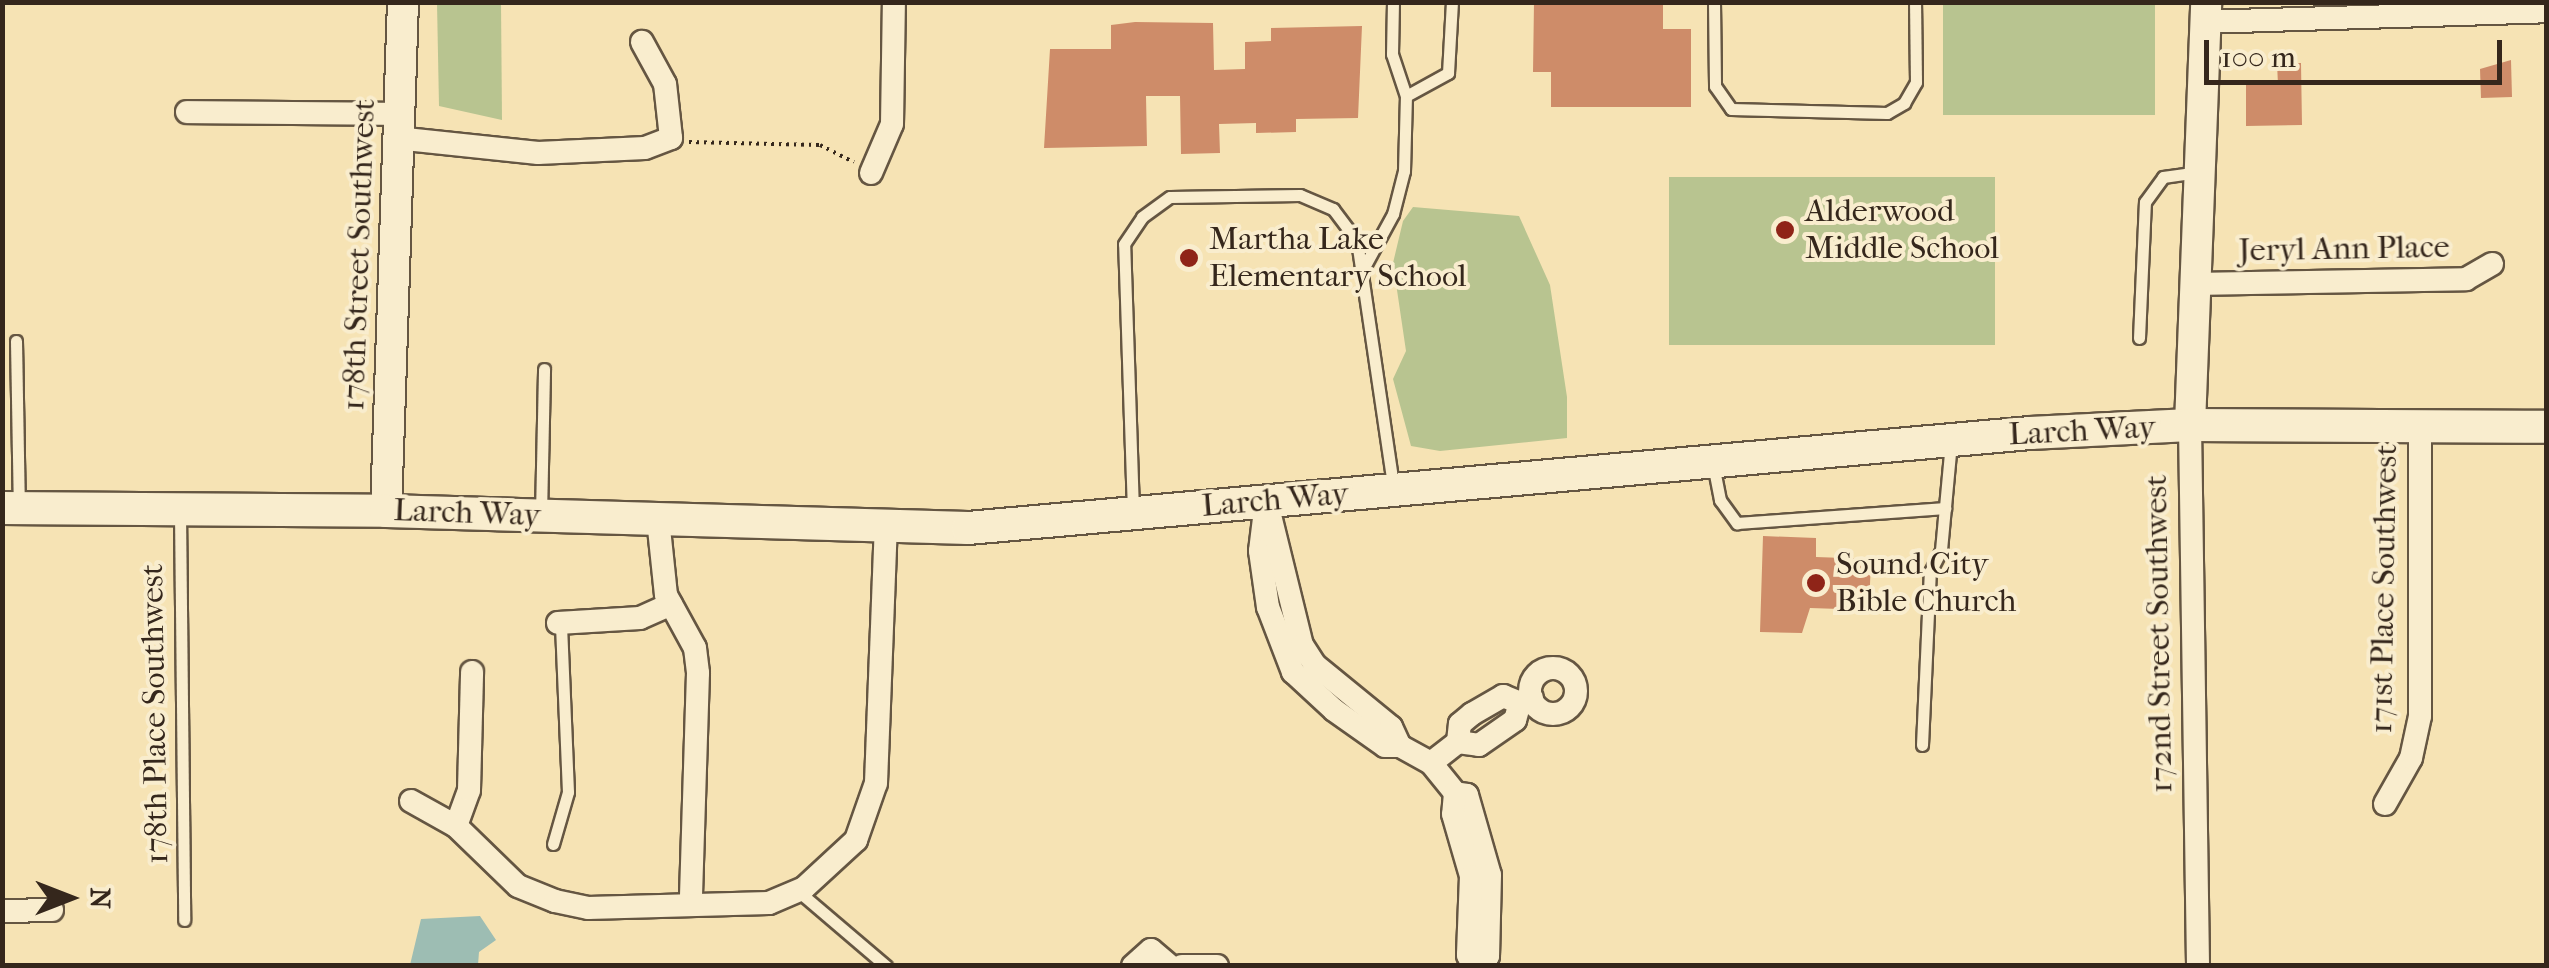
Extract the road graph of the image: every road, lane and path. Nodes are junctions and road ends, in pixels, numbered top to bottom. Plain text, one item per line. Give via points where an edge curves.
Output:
1 (403, 2) edge
2 (894, 2) edge
3 (1392, 2) edge
4 (1452, 2) edge
5 (1714, 2) edge
6 (1915, 2) edge
7 (2546, 11) edge
8 (2205, 12) edge
9 (642, 42) dead end
10 (1406, 96) junction
11 (187, 112) dead end
12 (397, 126) junction
13 (671, 138) junction
14 (2198, 172) junction
15 (871, 173) joint
16 (2492, 264) dead end
17 (1362, 269) junction
18 (2193, 284) junction
19 (2139, 338) dead end
20 (16, 341) dead end
21 (544, 369) dead end
22 (2190, 426) junction
23 (2420, 427) junction
24 (2546, 427) edge
25 (1951, 439) junction
26 (1712, 458) junction
27 (1394, 489) junction
28 (1266, 502) junction
29 (11, 508) edge
30 (180, 508) junction
31 (1945, 508) junction
32 (386, 511) junction
33 (1133, 513) junction
34 (540, 516) junction
35 (658, 519) junction
36 (886, 528) junction
37 (671, 604) junction
38 (560, 622) joint
39 (472, 672) dead end
40 (1526, 701) dead end
41 (1922, 745) dead end
42 (1432, 763) junction
43 (411, 800) dead end
44 (2385, 804) dead end
45 (456, 826) junction
46 (553, 844) dead end
47 (798, 890) junction
48 (691, 902) junction
49 (52, 910) dead end
50 (2, 911) edge
51 (184, 920) dead end
52 (886, 966) edge
53 (1133, 966) edge
54 (1170, 966) edge
55 (1182, 966) edge
56 (1217, 966) edge
57 (1477, 966) edge
58 (2198, 966) edge

1 - 12 street, 178th Street Southwest
2 - 15 street via 892,124
3 - 10 lane via 1392,54
4 - 10 lane via 1448,74
5 - 6 lane via 1715,86 1730,109 1887,113 1904,103 1916,82
7 - 8 street
8 - 14 street, 172nd Street Southwest
9 - 13 street via 665,84
10 - 17 lane via 1404,171 1392,214
11 - 12 street
12 - 13 street via 538,153 645,148
12 - 32 street, 178th Street Southwest
13 - 15 path via 830,146
14 - 18 street, 172nd Street Southwest
14 - 19 lane via 2163,176 2145,202
16 - 18 street, Jeryl Ann Place via 2466,279
17 - 27 lane
17 - 33 lane via 1357,241 1332,210 1300,195 1170,197 1142,217 1124,244
18 - 22 street, 172nd Street Southwest
20 - 29 lane
21 - 34 lane
22 - 23 main road, Larch Way
22 - 25 main road, Larch Way
22 - 58 street, 172nd Street Southwest
23 - 24 main road, Larch Way
23 - 44 street, 171st Place Southwest via 2420,716 2410,758
25 - 26 main road, Larch Way
25 - 31 lane
26 - 27 main road, Larch Way
26 - 31 lane via 1726,516 1751,525
27 - 28 main road, Larch Way
28 - 33 main road, Larch Way
28 - 42 street via 1302,645 1315,665 1391,727 1400,746
29 - 30 main road, Larch Way
30 - 32 main road, Larch Way
30 - 51 lane, 178th Place Southwest
31 - 41 lane via 1941,550 1930,572
32 - 34 main road, Larch Way
33 - 36 main road, Larch Way
34 - 35 main road, Larch Way
35 - 36 main road, Larch Way
35 - 37 street via 658,558
36 - 47 street via 876,784 856,840
37 - 38 street via 640,618
37 - 48 street via 696,648 698,673
38 - 46 lane via 568,792
39 - 45 street via 469,790
40 - 42 street via 1516,720 1479,745 1458,742
42 - 57 street via 1456,792 1452,814 1471,876
43 - 45 street
45 - 48 street via 518,886 555,901 588,908
47 - 48 street via 769,903
47 - 52 lane
49 - 50 street
53 - 54 street via 1152,950
55 - 56 street

